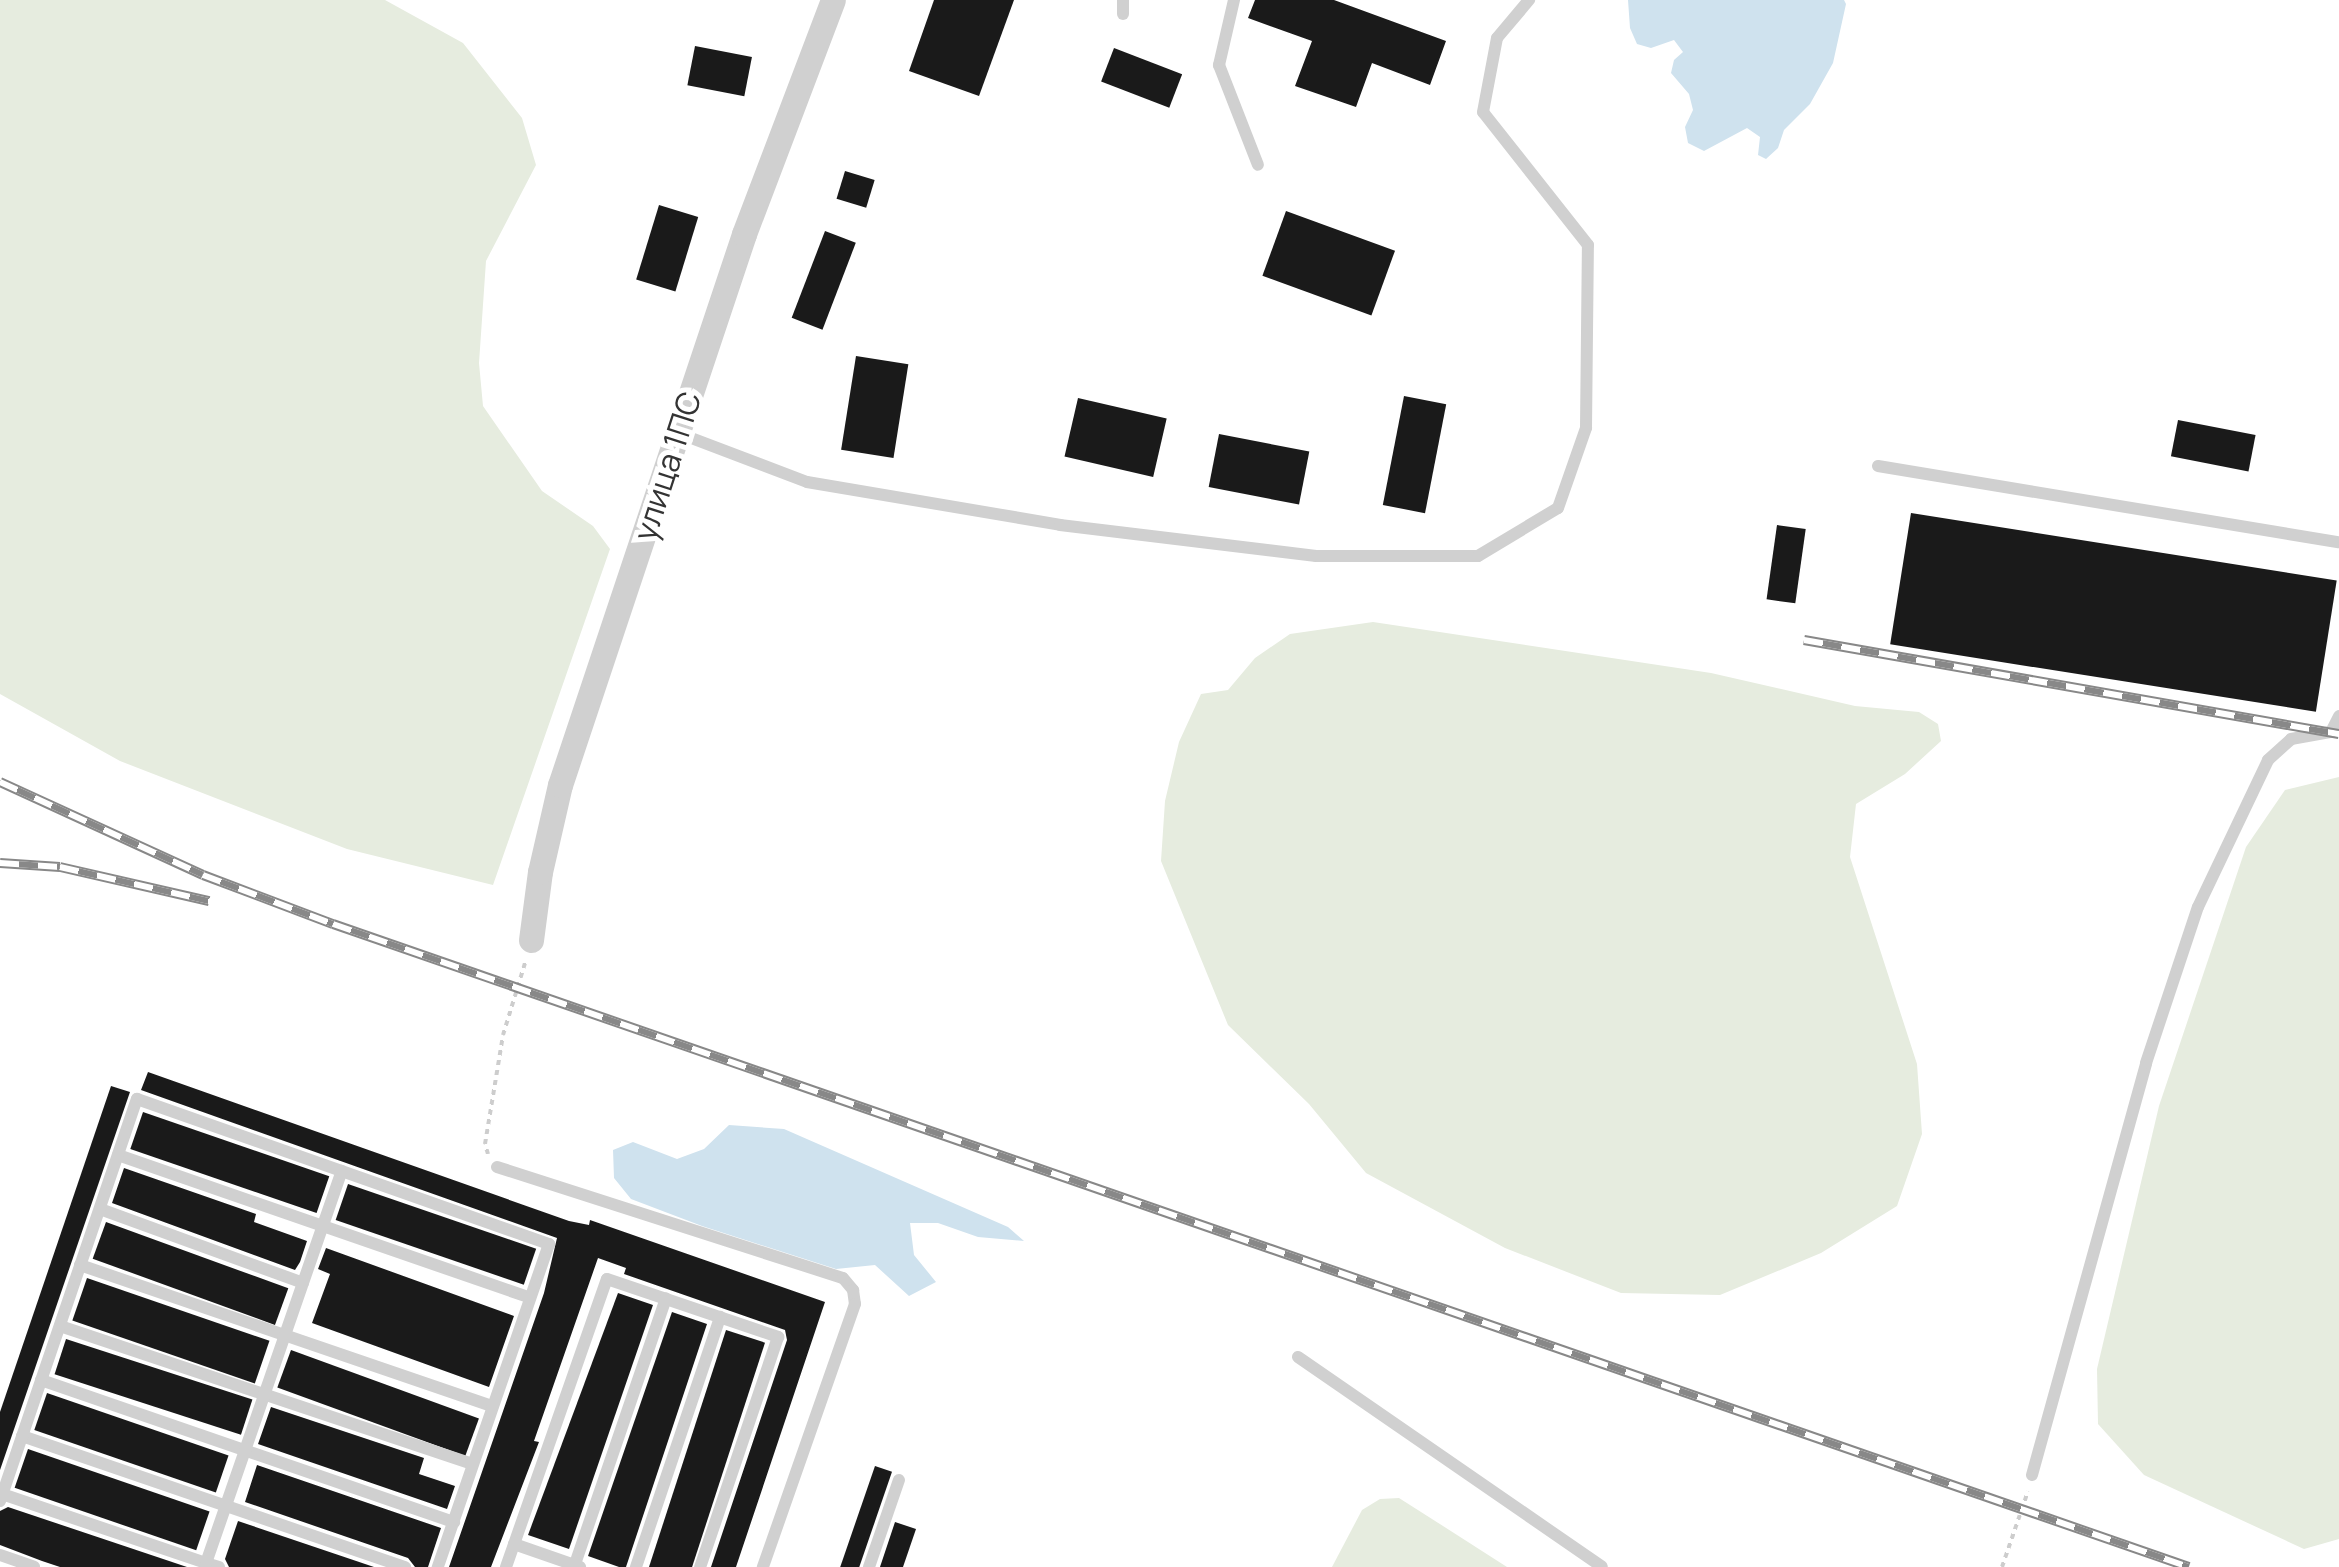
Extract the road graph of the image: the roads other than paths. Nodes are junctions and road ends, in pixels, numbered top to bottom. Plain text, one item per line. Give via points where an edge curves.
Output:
1 (834, 0) edge
2 (1234, 0) edge
3 (1529, 0) edge
4 (1258, 165) dead end
5 (678, 433) junction
6 (1878, 466) dead end
7 (2339, 542) edge
8 (2339, 716) edge
9 (531, 940) road end
10 (118, 1156) junction
11 (497, 1167) road end
12 (342, 1171) junction
13 (100, 1209) junction
14 (323, 1227) junction
15 (80, 1265) junction
16 (303, 1283) junction
17 (530, 1298) junction
18 (666, 1298) junction
19 (720, 1317) junction
20 (60, 1326) junction
21 (284, 1337) junction
22 (1298, 1358) dead end
23 (41, 1380) junction
24 (266, 1392) junction
25 (493, 1406) junction
26 (22, 1436) junction
27 (246, 1449) junction
28 (473, 1464) junction
29 (2032, 1475) road end
30 (899, 1480) dead end
31 (1, 1497) edge
32 (226, 1506) junction
33 (454, 1522) junction
34 (514, 1544) junction
35 (0, 1555) edge
36 (210, 1566) edge
37 (576, 1566) edge
38 (34, 1567) edge
39 (405, 1567) edge
40 (438, 1567) edge
41 (506, 1567) edge
42 (636, 1567) edge
43 (700, 1567) edge
44 (763, 1567) edge
45 (869, 1567) edge
46 (1602, 1567) edge

1 - 5 street, улица 1ПС via 744,234
2 - 4 lane via 1219,65
3 - 5 lane via 1497,38 1483,112 1588,245 1586,428 1558,508 1478,556 1316,556 1060,526 807,482
5 - 9 street, улица 1ПС via 560,785
6 - 7 lane
8 - 29 lane via 2331,732 2291,740 2268,760 2198,906 2146,1062
10 - 12 lane via 137,1100
10 - 13 lane
10 - 14 lane
11 - 44 lane via 843,1278 854,1290
12 - 14 lane
12 - 17 lane via 548,1244
13 - 15 lane
13 - 16 lane
14 - 16 lane
14 - 17 lane
15 - 20 lane
15 - 21 lane
16 - 21 lane
17 - 25 lane
18 - 19 lane
18 - 34 lane via 607,1278
18 - 37 lane
19 - 42 lane
19 - 43 lane via 778,1337
20 - 23 lane
20 - 24 lane
21 - 24 lane
21 - 25 lane via 297,1336
22 - 46 lane
23 - 26 lane
23 - 27 lane
24 - 27 lane
24 - 28 lane
25 - 28 lane
26 - 31 lane
26 - 32 lane
27 - 32 lane
27 - 33 lane
28 - 33 lane
30 - 45 lane
31 - 36 lane
32 - 36 lane
32 - 39 lane
33 - 40 lane
34 - 37 lane
34 - 41 lane
35 - 38 lane

